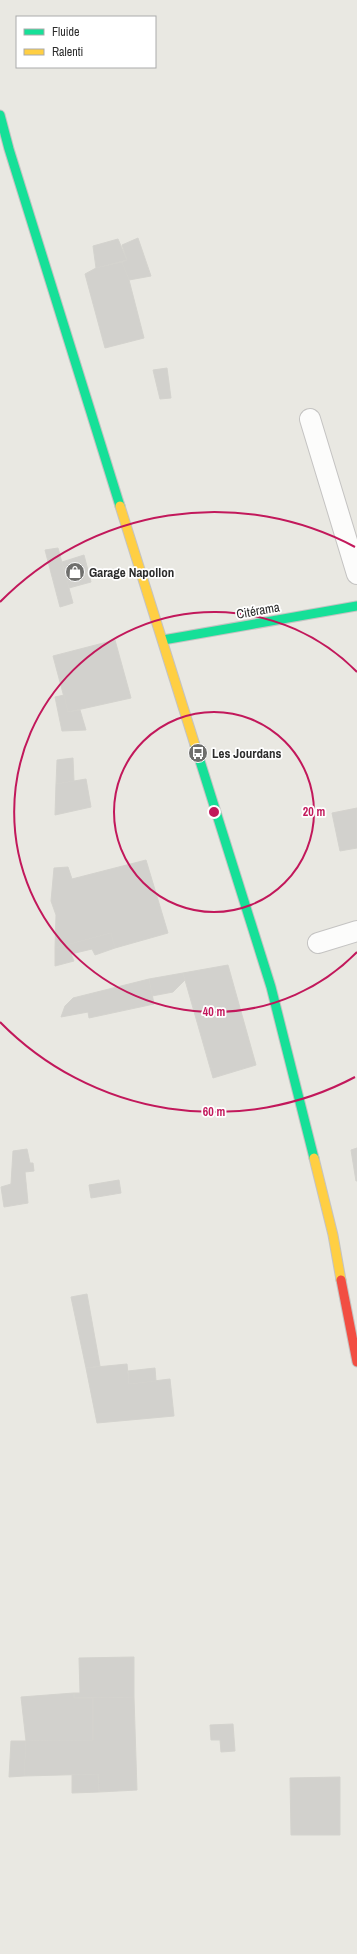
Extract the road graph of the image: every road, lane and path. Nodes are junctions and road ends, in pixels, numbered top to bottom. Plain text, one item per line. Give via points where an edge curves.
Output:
1 (0, 115) edge
2 (310, 419) dead end
3 (357, 574) edge
4 (357, 606) edge
5 (163, 640) junction
6 (357, 931) edge
7 (318, 943) dead end
8 (357, 1362) edge

1 - 5 main road
2 - 3 lane
4 - 5 main road, Citérama
5 - 8 main road via 271,987 333,1235
6 - 7 lane

